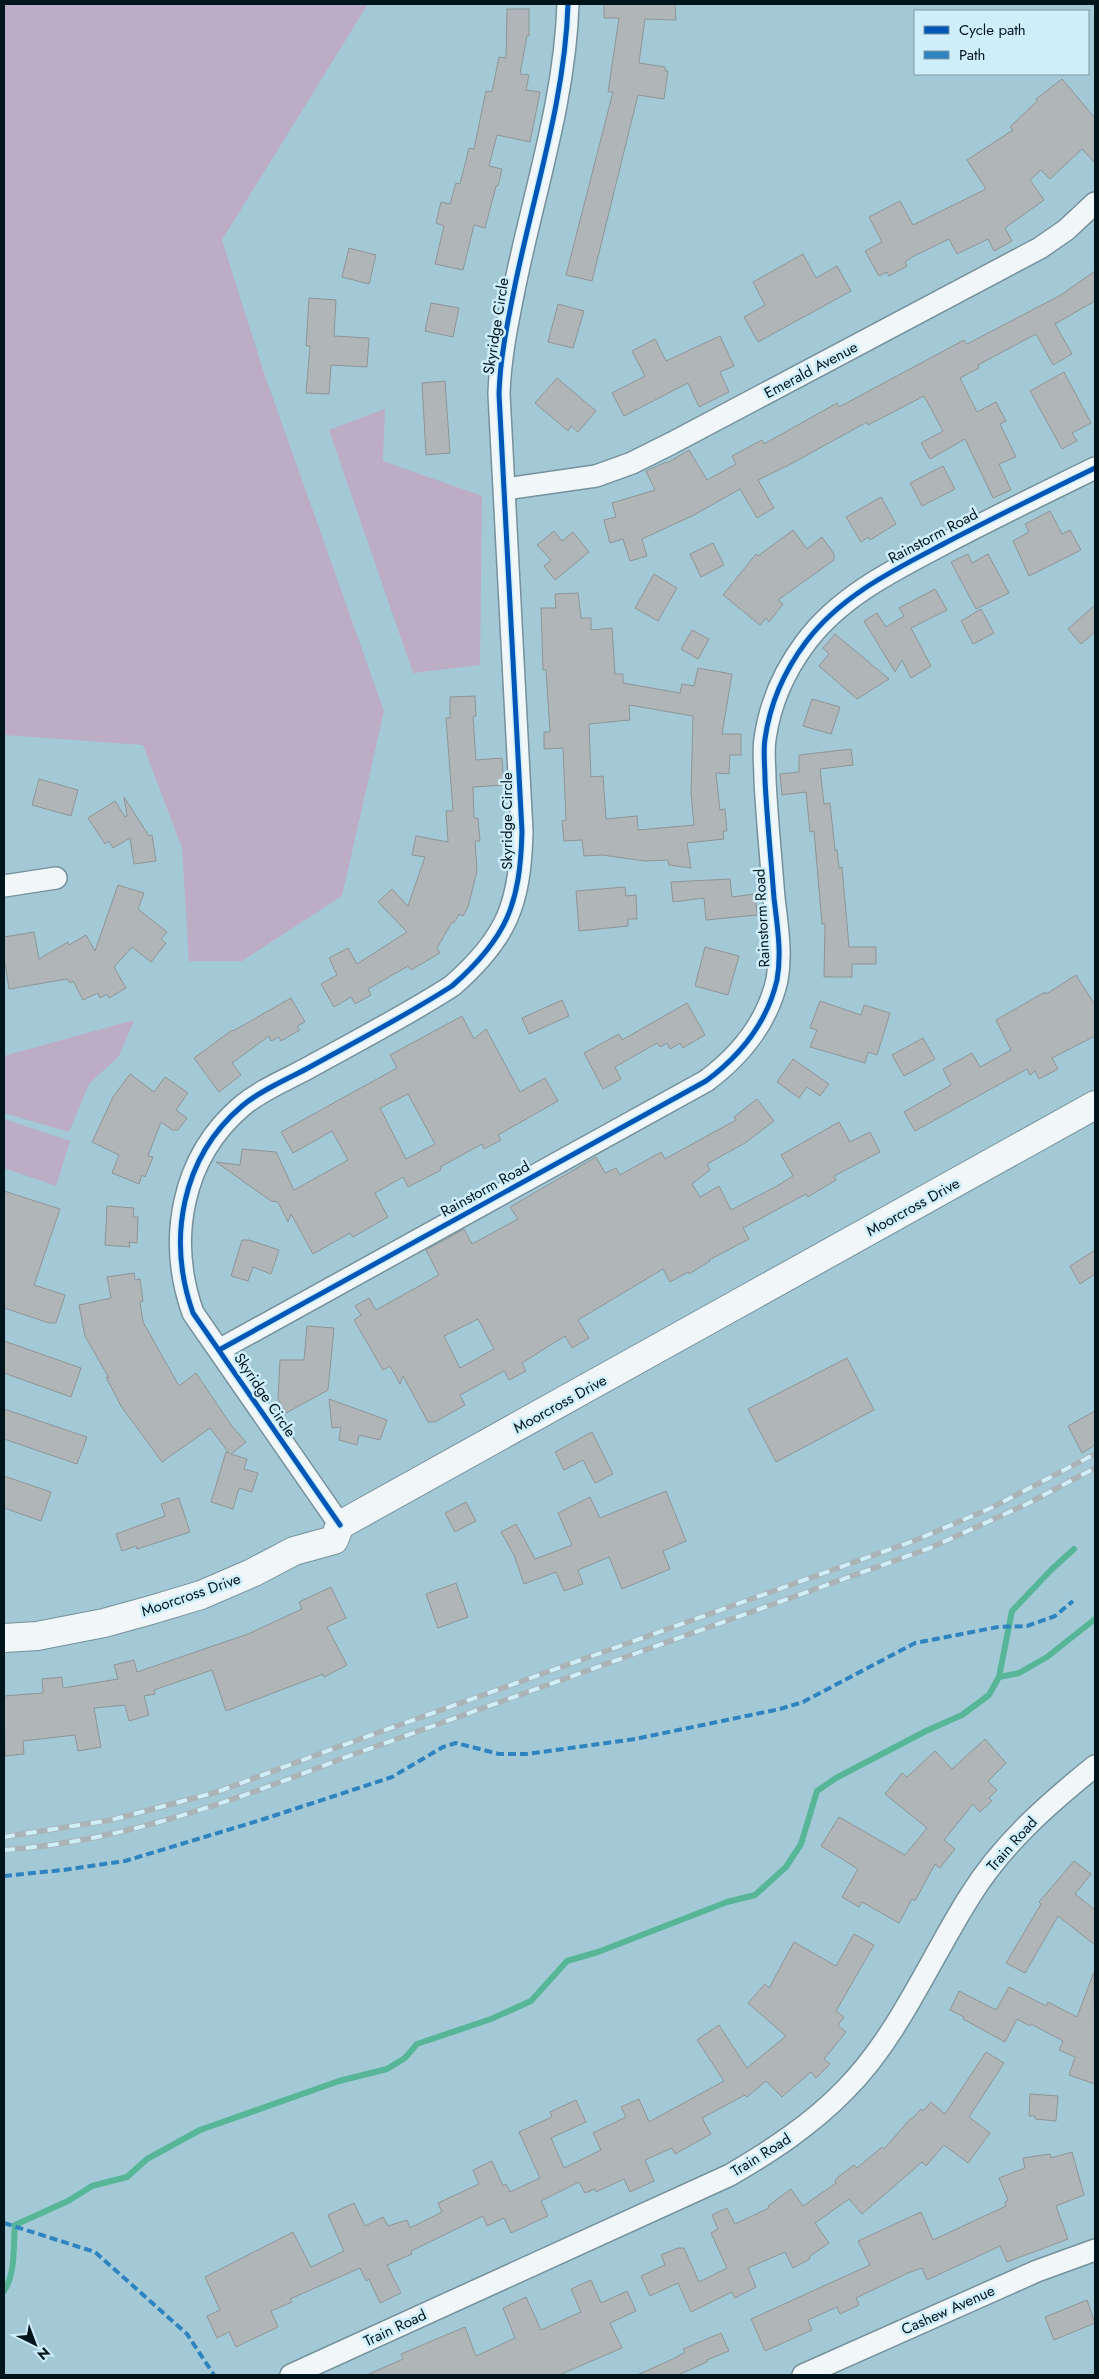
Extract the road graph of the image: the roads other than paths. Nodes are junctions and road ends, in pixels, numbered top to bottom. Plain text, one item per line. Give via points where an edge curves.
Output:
1 (568, 4) edge
2 (1095, 203) edge
3 (1095, 468) edge
4 (505, 490) junction
5 (56, 878) dead end
6 (4, 886) edge
7 (1095, 1105) edge
8 (219, 1350) junction
9 (340, 1525) junction
10 (4, 1638) edge
11 (1095, 1766) edge
12 (1095, 2250) edge
13 (291, 2375) edge
14 (803, 2375) edge

1 - 4 street, Skyridge Circle via 563,59 548,150 520,258 500,367
2 - 4 street, Emerald Avenue via 1066,230 1040,248 632,463 596,476
3 - 8 street, Rainstorm Road via 875,581 828,619 807,640 791,664 770,713 764,741 779,955 777,979 760,1025 730,1063 706,1081
4 - 8 street, Skyridge Circle via 522,832 516,897 499,936 452,986 243,1106 206,1148 190,1180 182,1207 180,1264 193,1313
5 - 6 street
7 - 9 street, Moorcross Drive
8 - 9 street, Skyridge Circle
9 - 10 street, Moorcross Drive via 334,1540 294,1551 201,1595 104,1623 37,1636
11 - 13 street, Train Road via 1027,1824 998,1856 971,1894 890,2033 846,2090 808,2124 730,2176
12 - 14 street, Cashew Avenue via 1037,2271

